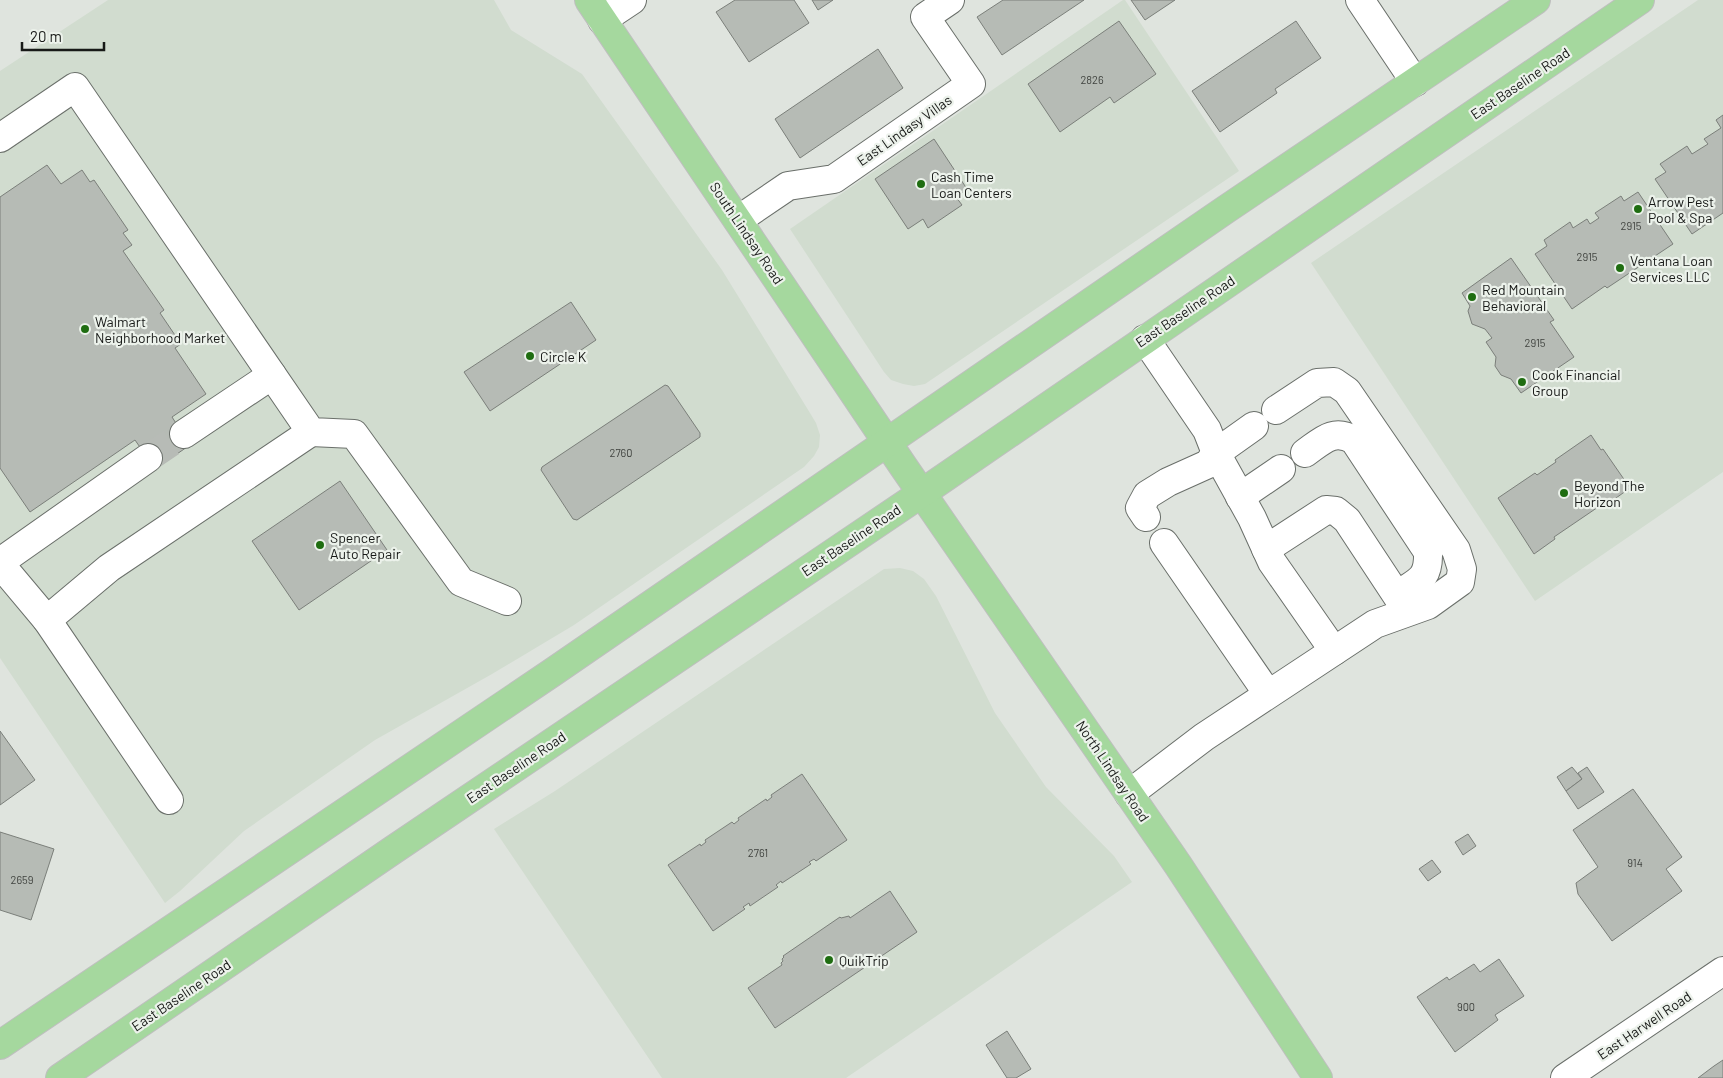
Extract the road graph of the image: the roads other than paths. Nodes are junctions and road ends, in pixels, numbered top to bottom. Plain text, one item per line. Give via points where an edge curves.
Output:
1 (632, 0) edge
2 (950, 0) edge
3 (1360, 0) edge
4 (1536, 0) edge
5 (1633, 2) edge
6 (596, 10) edge
7 (1415, 82) junction
8 (0, 138) edge
9 (738, 220) junction
10 (1145, 339) junction
11 (272, 376) junction
12 (1276, 410) dead end
13 (1254, 426) dead end
14 (311, 432) junction
15 (184, 434) tunnel mouth
16 (887, 442) junction
17 (1305, 452) dead end
18 (1216, 453) junction
19 (148, 458) tunnel mouth
20 (903, 466) joint
21 (1280, 469) dead end
22 (922, 493) junction
23 (1240, 497) junction
24 (1146, 517) dead end
25 (1164, 543) dead end
26 (1266, 549) junction
27 (0, 563) edge
28 (507, 601) dead end
29 (1403, 604) junction
30 (47, 620) junction
31 (1334, 651) junction
32 (1268, 694) junction
33 (1129, 794) junction
34 (169, 800) dead end
35 (1723, 972) edge
36 (0, 1045) edge
37 (60, 1078) edge
38 (1318, 1078) edge
39 (1565, 1078) edge

1 - 6 street
2 - 9 street, East Lindasy Villas via 925,17 971,84 834,179 788,186
3 - 7 street
4 - 7 main road
5 - 10 main road, East Baseline Road
6 - 9 main road, South Lindsay Road
7 - 16 main road
8 - 11 street via 75,87
9 - 16 main road, South Lindsay Road
10 - 18 street via 1207,430
10 - 22 main road, East Baseline Road
11 - 14 street
11 - 15 street
12 - 29 street via 1317,383 1334,382 1347,391 1456,550 1462,569 1460,582 1428,605
13 - 18 street
14 - 28 street via 354,434 461,582
14 - 30 street via 108,568
16 - 20 main road, South Lindsay Road
16 - 36 main road
17 - 29 street via 1330,436 1340,435 1354,440 1428,552 1424,577
18 - 23 street
18 - 24 street via 1208,464 1168,482 1147,496 1140,508
19 - 27 street
20 - 22 main road, North Lindsay Road
21 - 23 street
22 - 33 main road, North Lindsay Road
22 - 37 main road, East Baseline Road
23 - 26 street
25 - 32 street
26 - 29 street via 1326,510 1336,511 1347,520
26 - 31 street
27 - 30 street
29 - 31 street
30 - 34 street
31 - 32 street
32 - 33 street
33 - 38 main road, North Lindsay Road
35 - 39 street, East Harwell Road

